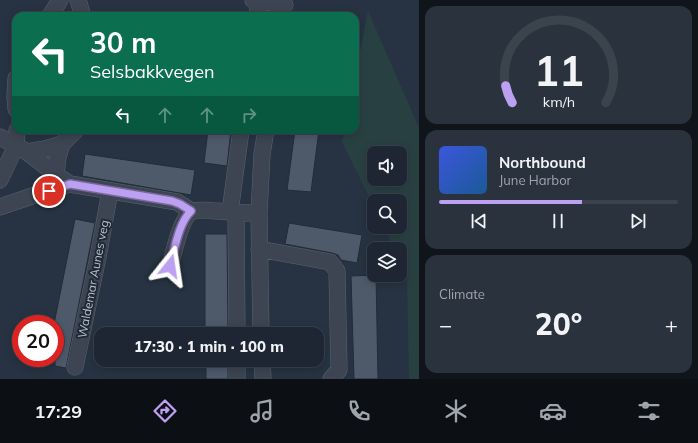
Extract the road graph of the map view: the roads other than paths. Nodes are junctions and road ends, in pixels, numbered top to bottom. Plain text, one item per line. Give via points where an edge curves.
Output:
1 (60, 0) edge
2 (78, 0) edge
3 (257, 4) edge
4 (285, 7) edge
5 (52, 12) edge
6 (82, 12) edge
7 (72, 134) edge
8 (241, 134) edge
9 (265, 134) edge
10 (0, 137) edge
11 (20, 143) edge
12 (62, 144) junction
13 (56, 174) junction
14 (0, 180) edge
15 (70, 184) junction
16 (110, 191) junction
17 (0, 207) edge
18 (191, 211) junction
19 (233, 212) junction
20 (258, 213) junction
21 (259, 249) junction
22 (165, 269) dead end
23 (236, 327) edge
24 (261, 327) edge
25 (75, 367) dead end
26 (237, 367) edge
27 (262, 367) edge
28 (237, 379) edge
29 (262, 379) edge
30 (331, 379) edge

1 - 5 street
2 - 6 street
3 - 4 street
7 - 12 street
8 - 19 street
9 - 20 street
10 - 11 street
11 - 12 street via 45,149
11 - 13 street
11 - 14 street
12 - 13 street
13 - 15 street
15 - 16 street
15 - 17 street
16 - 18 street via 177,202
16 - 25 street, Waldemar Aunes veg
18 - 19 street
18 - 22 street via 179,232 170,266
19 - 20 street
19 - 23 street
20 - 21 street
21 - 24 street
21 - 30 street via 330,262 337,271 338,370
26 - 28 street
27 - 29 street

